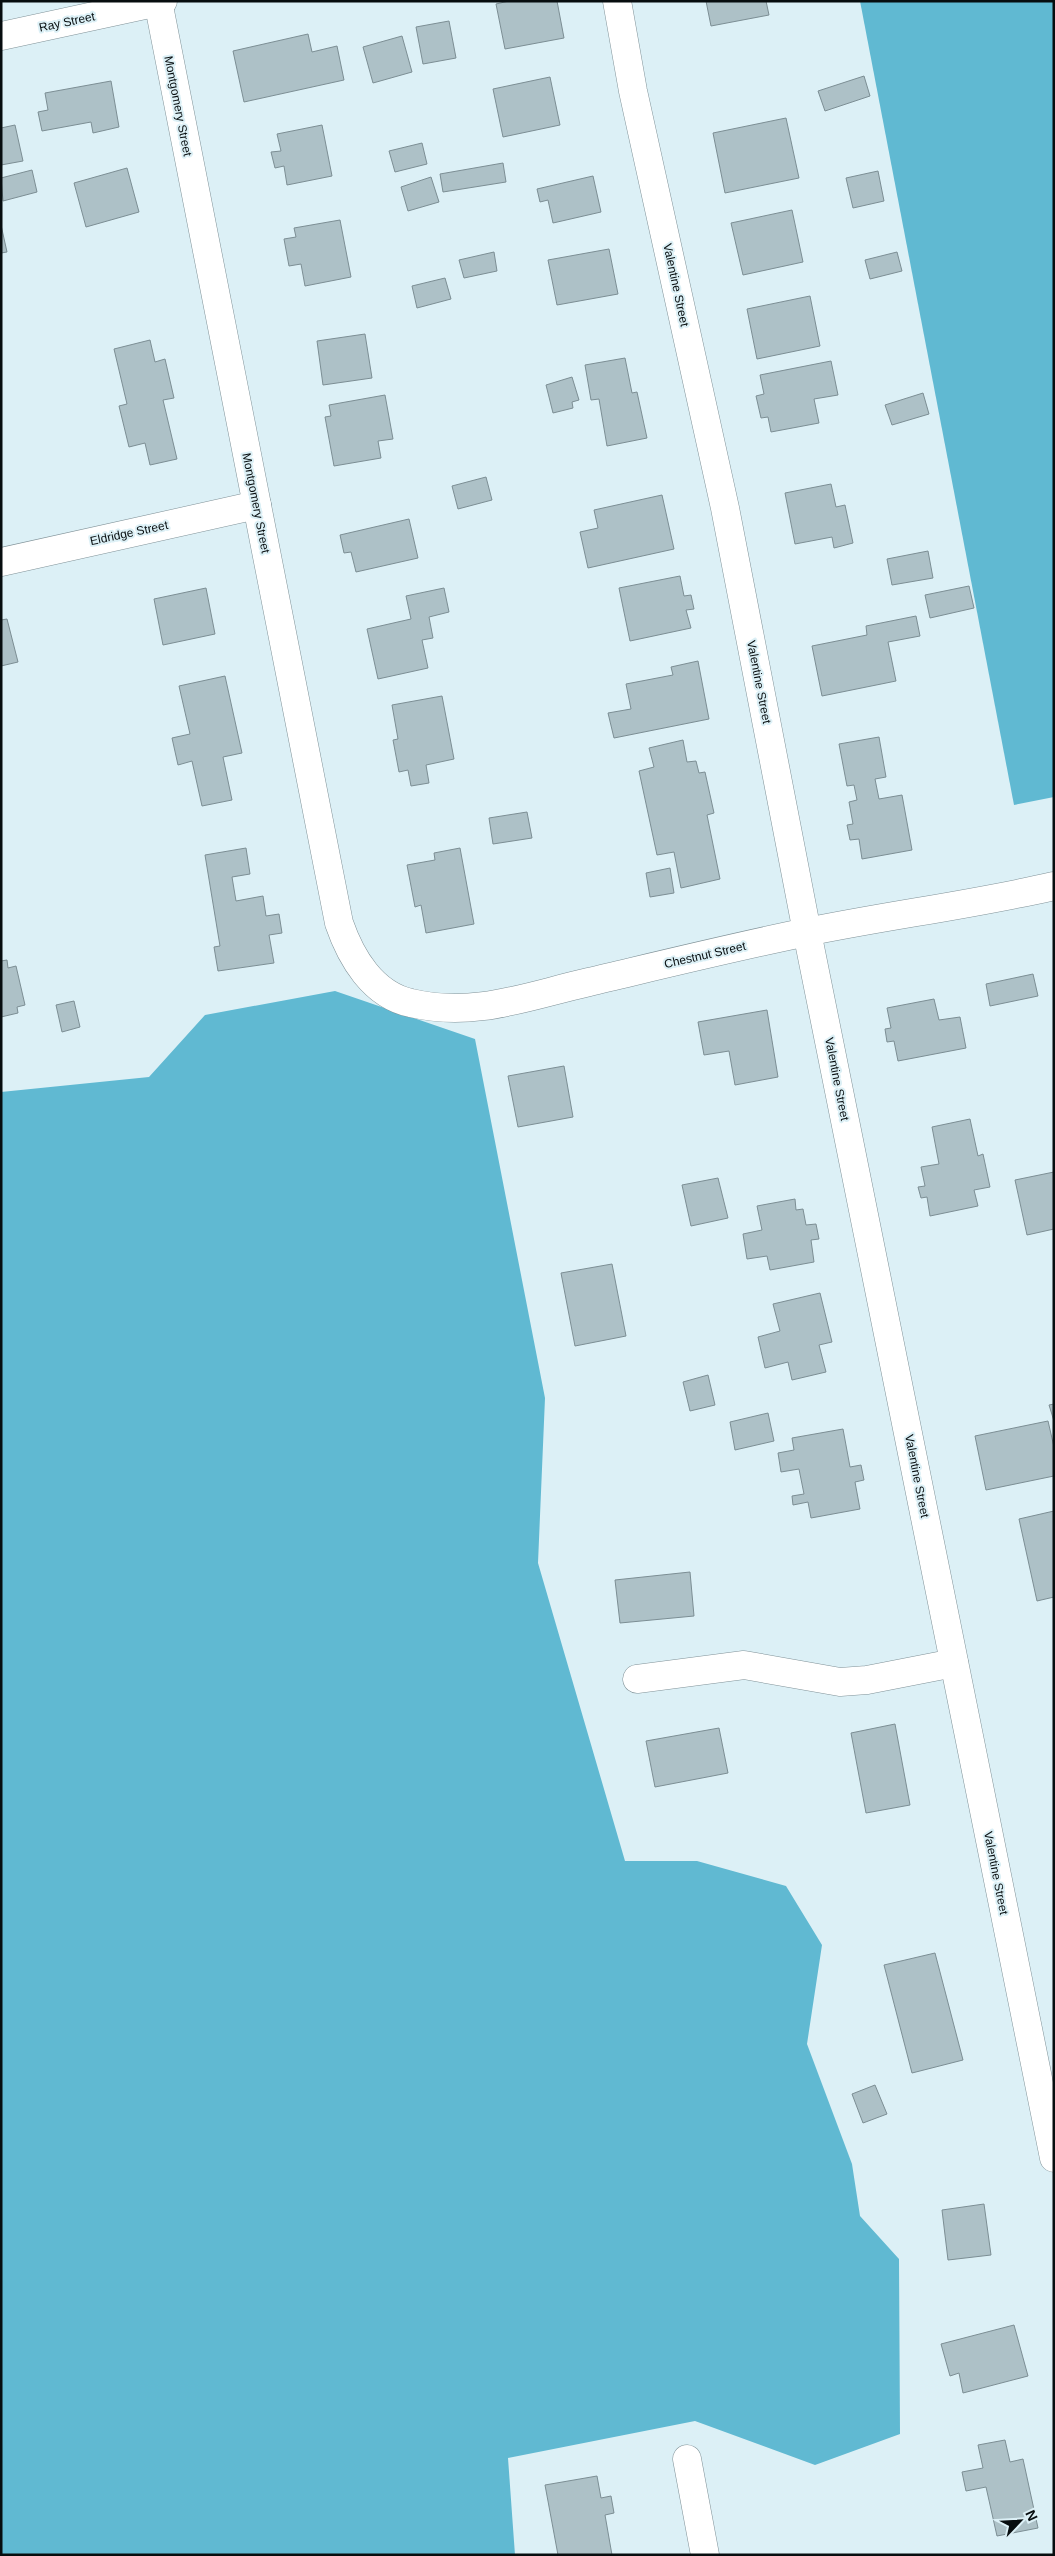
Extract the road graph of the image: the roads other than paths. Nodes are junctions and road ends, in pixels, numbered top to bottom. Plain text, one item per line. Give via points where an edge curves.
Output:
1 (617, 1) edge
2 (160, 2) edge
3 (1, 36) edge
4 (257, 505) junction
5 (1, 562) edge
6 (1041, 889) edge
7 (807, 932) junction
8 (385, 992) joint
9 (954, 1663) junction
10 (637, 1679) dead end
11 (1054, 2158) edge
12 (687, 2459) dead end
13 (705, 2555) edge

1 - 7 street, Valentine Street via 633,91 725,508
2 - 3 street, Ray Street
2 - 4 street, Montgomery Street
4 - 5 street, Eldridge Street
4 - 8 street, Montgomery Street via 339,923 356,960
6 - 7 street, Chestnut Street
7 - 8 street, Chestnut Street via 497,1006 431,1007 408,1003
7 - 9 street, Valentine Street
9 - 10 street via 840,1682 744,1665
9 - 11 street, Valentine Street
12 - 13 street

